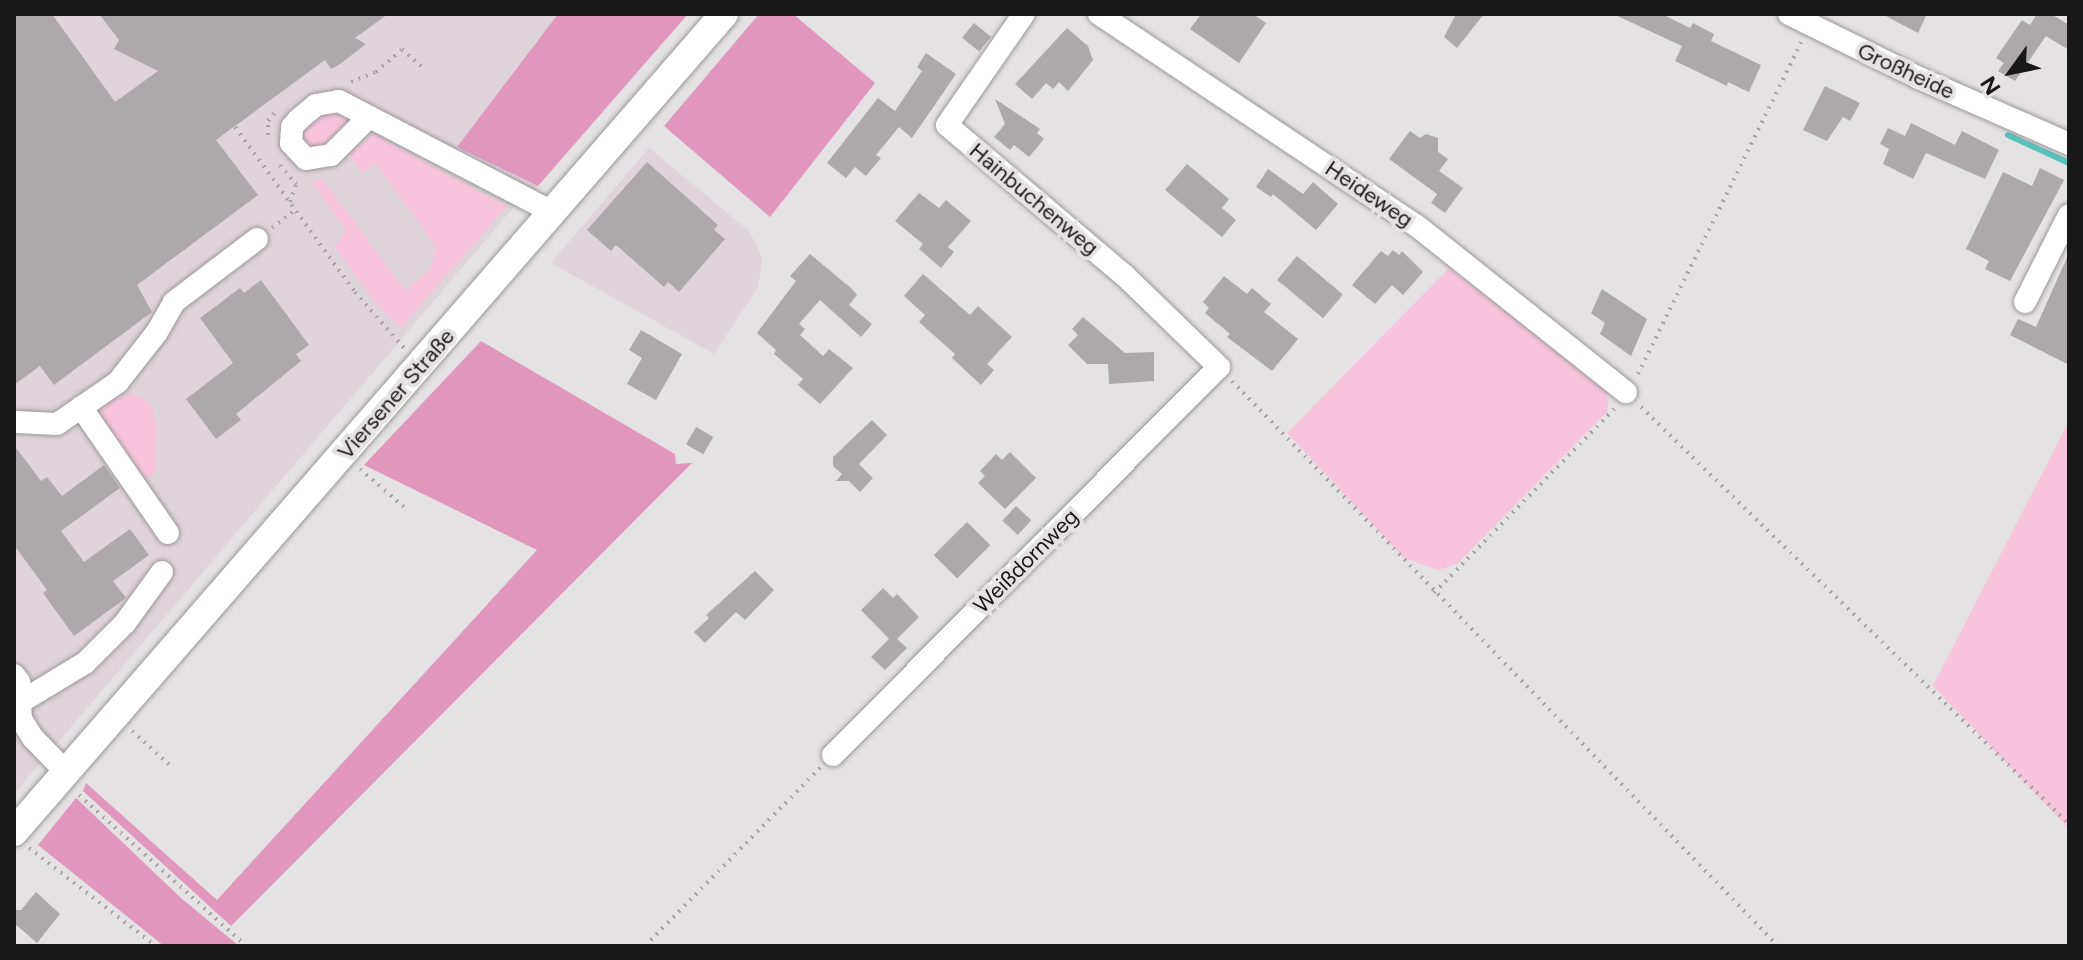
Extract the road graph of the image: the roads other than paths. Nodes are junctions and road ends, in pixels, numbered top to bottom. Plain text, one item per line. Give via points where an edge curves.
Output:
1 (724, 14) edge
2 (1024, 14) edge
3 (1099, 14) edge
4 (1789, 14) edge
5 (369, 117) dead end
6 (2069, 144) edge
7 (554, 213) junction
8 (2069, 215) edge
9 (257, 239) road end
10 (2025, 302) dead end
11 (1219, 367) joint
12 (1626, 392) road end
13 (81, 407) junction
14 (17, 422) dead end
15 (168, 533) dead end
16 (162, 572) dead end
17 (14, 675) edge
18 (19, 716) edge
19 (833, 755) road end
20 (66, 772) junction
21 (20, 839) edge

1 - 7 main road, Viersener Straße
2 - 11 street, Hainbuchenweg via 947,125 1125,276
3 - 12 street, Heideweg via 1417,226
4 - 6 street, Großheide
5 - 7 street
7 - 20 main road, Viersener Straße
8 - 10 street
9 - 13 street via 174,302 118,382
11 - 19 street, Weißdornweg
13 - 14 street via 57,424
13 - 15 street
16 - 18 street via 125,623
17 - 18 street
18 - 20 street
20 - 21 main road, Viersener Straße

